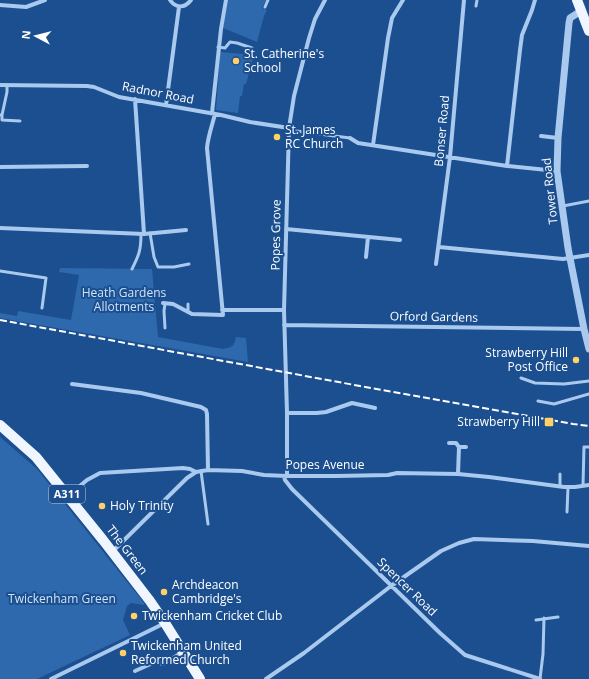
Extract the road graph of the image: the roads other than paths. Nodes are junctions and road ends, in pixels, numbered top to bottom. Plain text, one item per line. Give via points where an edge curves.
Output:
1 (45, 0) edge
2 (170, 0) edge
3 (191, 0) edge
4 (226, 0) edge
5 (268, 0) edge
6 (325, 0) edge
7 (403, 0) edge
8 (464, 0) edge
9 (476, 0) edge
10 (535, 0) edge
11 (577, 0) edge
12 (0, 5) edge
13 (476, 6) dead end
14 (179, 7) junction
15 (265, 7) dead end
16 (581, 12) junction
17 (589, 31) edge
18 (218, 48) junction
19 (252, 48) dead end
20 (0, 85) edge
21 (7, 85) junction
22 (135, 100) junction
23 (166, 105) junction
24 (214, 114) junction
25 (1, 115) edge
26 (20, 120) dead end
27 (289, 128) junction
28 (296, 131) dead end
29 (541, 136) dead end
30 (350, 138) joint
31 (558, 138) junction
32 (373, 144) junction
33 (450, 157) junction
34 (0, 166) edge
35 (87, 166) dead end
36 (507, 166) junction
37 (557, 171) junction
38 (589, 201) edge
39 (562, 206) junction
40 (0, 228) edge
41 (286, 229) junction
42 (186, 230) dead end
43 (150, 233) junction
44 (142, 234) junction
45 (368, 236) junction
46 (400, 240) dead end
47 (439, 247) junction
48 (589, 255) edge
49 (366, 257) dead end
50 (570, 259) junction
51 (189, 264) dead end
52 (436, 264) dead end
53 (132, 269) dead end
54 (0, 271) edge
55 (164, 304) joint
56 (188, 304) dead end
57 (42, 308) dead end
58 (222, 310) junction
59 (284, 310) junction
60 (188, 312) junction
61 (284, 325) junction
62 (166, 328) dead end
63 (584, 329) junction
64 (589, 349) edge
65 (521, 378) dead end
66 (589, 381) edge
67 (72, 384) dead end
68 (589, 394) edge
69 (538, 401) dead end
70 (375, 408) dead end
71 (287, 414) junction
72 (0, 425) edge
73 (449, 443) dead end
74 (459, 447) junction
75 (466, 447) dead end
76 (589, 447) edge
77 (208, 470) junction
78 (201, 471) junction
79 (196, 472) junction
80 (458, 474) junction
81 (560, 474) dead end
82 (286, 476) junction
83 (583, 485) junction
84 (589, 485) edge
85 (560, 486) junction
86 (568, 487) junction
87 (68, 496) junction
88 (566, 512) dead end
89 (208, 524) dead end
90 (589, 546) edge
91 (112, 552) junction
92 (391, 586) junction
93 (558, 617) dead end
94 (544, 618) junction
95 (536, 620) dead end
96 (165, 623) junction
97 (184, 652) junction
98 (135, 671) dead end
99 (51, 679) edge
100 (200, 679) edge
101 (266, 679) edge
102 (540, 679) edge

1 - 12 street via 26,7
2 - 14 street
3 - 14 street
4 - 18 street
5 - 15 lane
6 - 27 street, Popes Grove via 309,38 294,96
7 - 32 street via 392,18
8 - 33 street, Bonser Road
9 - 13 lane
10 - 36 street via 522,35
11 - 16 main road
14 - 23 street
16 - 17 main road
16 - 31 street, Tower Road via 570,18 569,23
18 - 19 lane via 225,48 230,42
18 - 24 street
20 - 21 street, Radnor Road
21 - 22 street, Radnor Road via 87,86
21 - 25 lane
22 - 23 street, Radnor Road
22 - 44 street
23 - 24 street, Radnor Road
24 - 27 street, Radnor Road
24 - 58 street via 206,148
25 - 26 lane via 2,120
27 - 41 street, Popes Grove
28 - 30 lane
29 - 31 street
30 - 32 street via 358,143
31 - 37 street, Tower Road
32 - 33 street
33 - 36 street
33 - 47 street, Bonser Road
34 - 35 street
36 - 37 street
37 - 39 street, Tower Road
38 - 39 lane
39 - 50 street, Tower Road
40 - 44 street
41 - 45 street
41 - 59 street, Popes Grove
42 - 43 street
43 - 44 street
43 - 51 lane via 158,267
44 - 53 lane via 139,255
45 - 46 street
45 - 49 street
47 - 50 street
47 - 52 street, Bonser Road
48 - 50 street
50 - 63 street, Tower Road
54 - 57 lane via 46,278
55 - 60 street via 173,304
55 - 62 lane
56 - 60 lane
58 - 59 street
58 - 60 street via 223,315
59 - 61 street, Popes Grove
61 - 63 street, Orford Gardens
61 - 71 street, Popes Grove
63 - 64 street, Tower Road
65 - 66 lane via 535,383 564,384
67 - 77 street via 141,393 206,410
68 - 69 lane via 554,404
70 - 71 street via 352,403 326,412
71 - 82 street, Popes Grove
72 - 87 main road, The Green / A311 via 36,457
73 - 74 street via 456,443
74 - 75 street
74 - 80 street
76 - 83 lane via 584,447
77 - 78 street, Popes Avenue
77 - 82 street, Popes Avenue
78 - 79 street, Popes Avenue
78 - 89 lane
79 - 87 street, Popes Avenue via 184,468 100,473
79 - 91 street
80 - 82 street, Popes Avenue
80 - 85 street, Popes Avenue
81 - 85 lane
82 - 92 street, Spencer Road via 285,480 292,489
83 - 84 street, Popes Avenue
83 - 86 street, Popes Avenue
85 - 86 street, Popes Avenue
86 - 88 lane
87 - 91 main road, The Green / A311 via 105,539
90 - 92 street via 533,541 474,540 459,543 441,551
91 - 96 main road, The Green / A311
92 - 101 street
92 - 102 street, Spencer Road via 465,655
93 - 94 lane
94 - 95 lane
94 - 102 lane
96 - 97 main road, A311
96 - 99 street
97 - 98 street via 163,664 155,662
97 - 100 main road, A311

